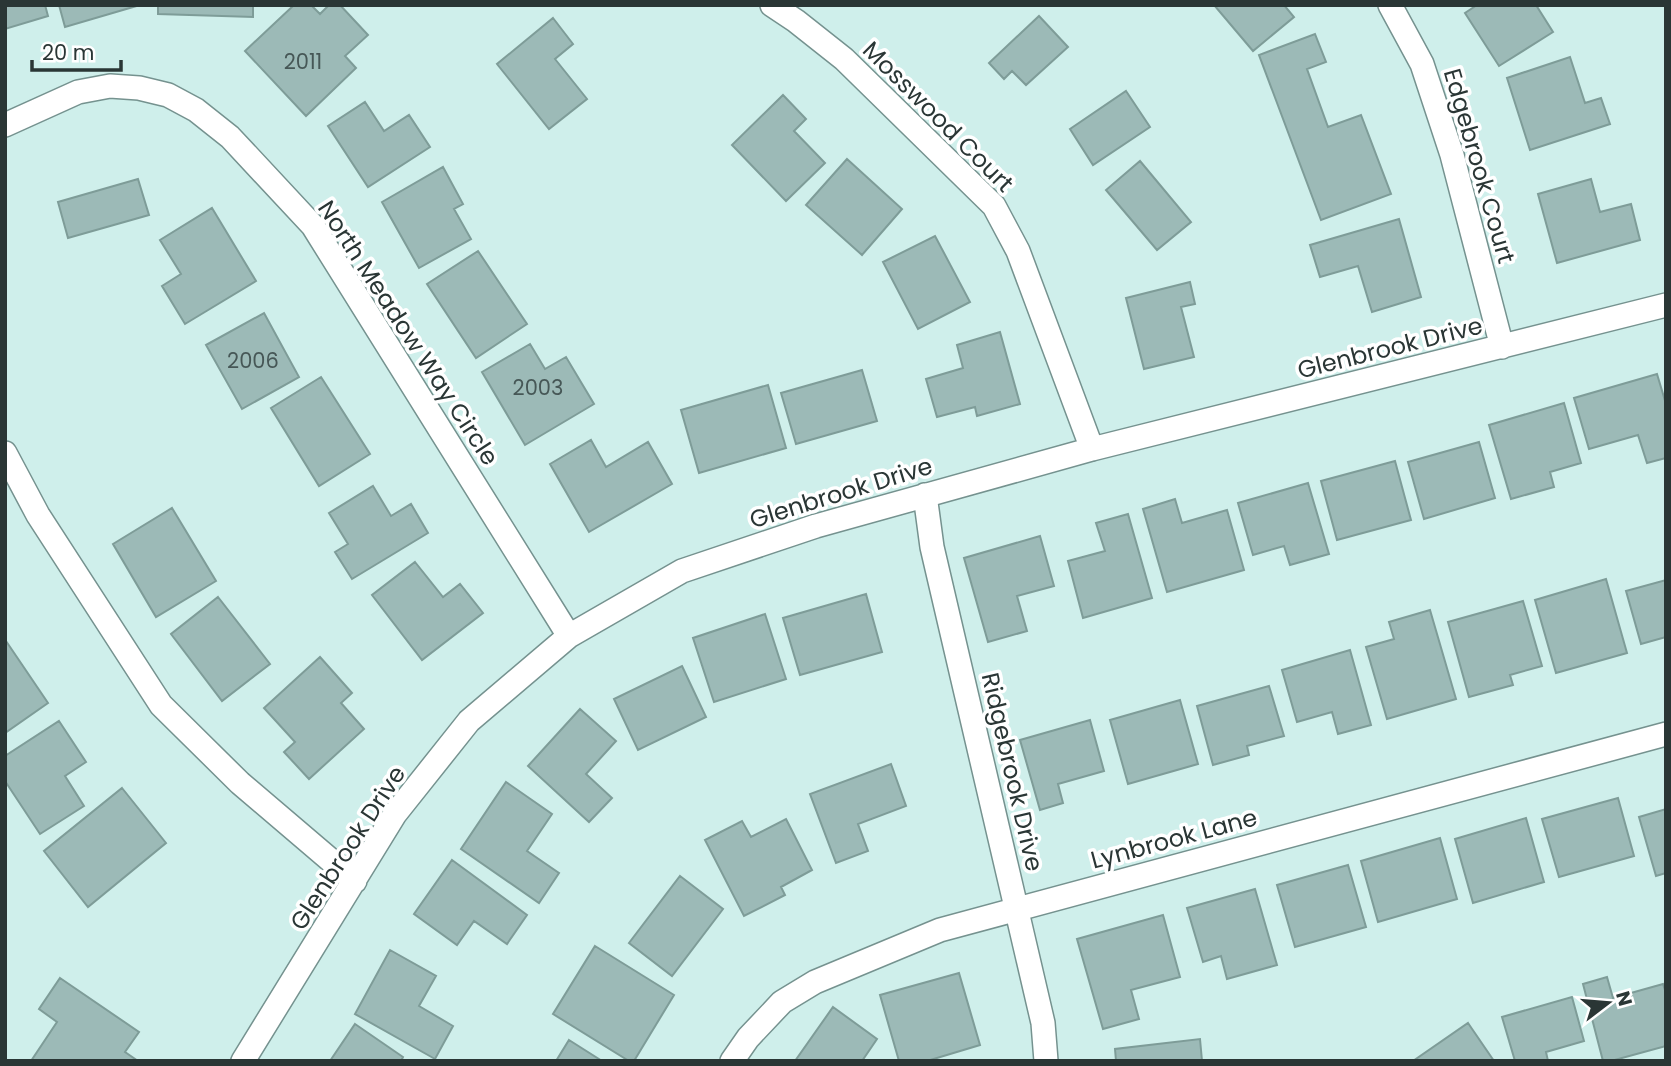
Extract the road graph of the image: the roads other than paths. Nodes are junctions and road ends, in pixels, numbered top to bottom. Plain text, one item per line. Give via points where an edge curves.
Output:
1 (772, 5) edge
2 (1390, 5) edge
3 (5, 125) edge
4 (1666, 305) edge
5 (1502, 347) junction
6 (1092, 449) junction
7 (5, 453) edge
8 (925, 495) junction
9 (569, 635) junction
10 (1666, 734) edge
11 (355, 881) junction
12 (1017, 909) junction
13 (243, 1061) edge
14 (732, 1061) edge
15 (1046, 1061) edge

1 - 6 street, Mosswood Court via 844,59 994,206 1018,251
2 - 5 street, Edgebrook Court via 1422,64 1452,155
3 - 9 street, North Meadow Way Circle via 78,92 110,86 168,95 230,137 313,226
4 - 5 street, Glenbrook Drive
5 - 6 street, Glenbrook Drive
6 - 8 street, Glenbrook Drive
7 - 11 street via 38,515 162,705 240,783
8 - 9 street, Glenbrook Drive via 682,571
8 - 12 street, Ridgebrook Drive via 932,547
9 - 11 street, Glenbrook Drive via 470,721 395,814
10 - 12 street, Lynbrook Lane
11 - 13 street, Glenbrook Drive
12 - 14 street, Lynbrook Lane via 940,930 815,982 782,1002
12 - 15 street, Ridgebrook Drive via 1043,1023

